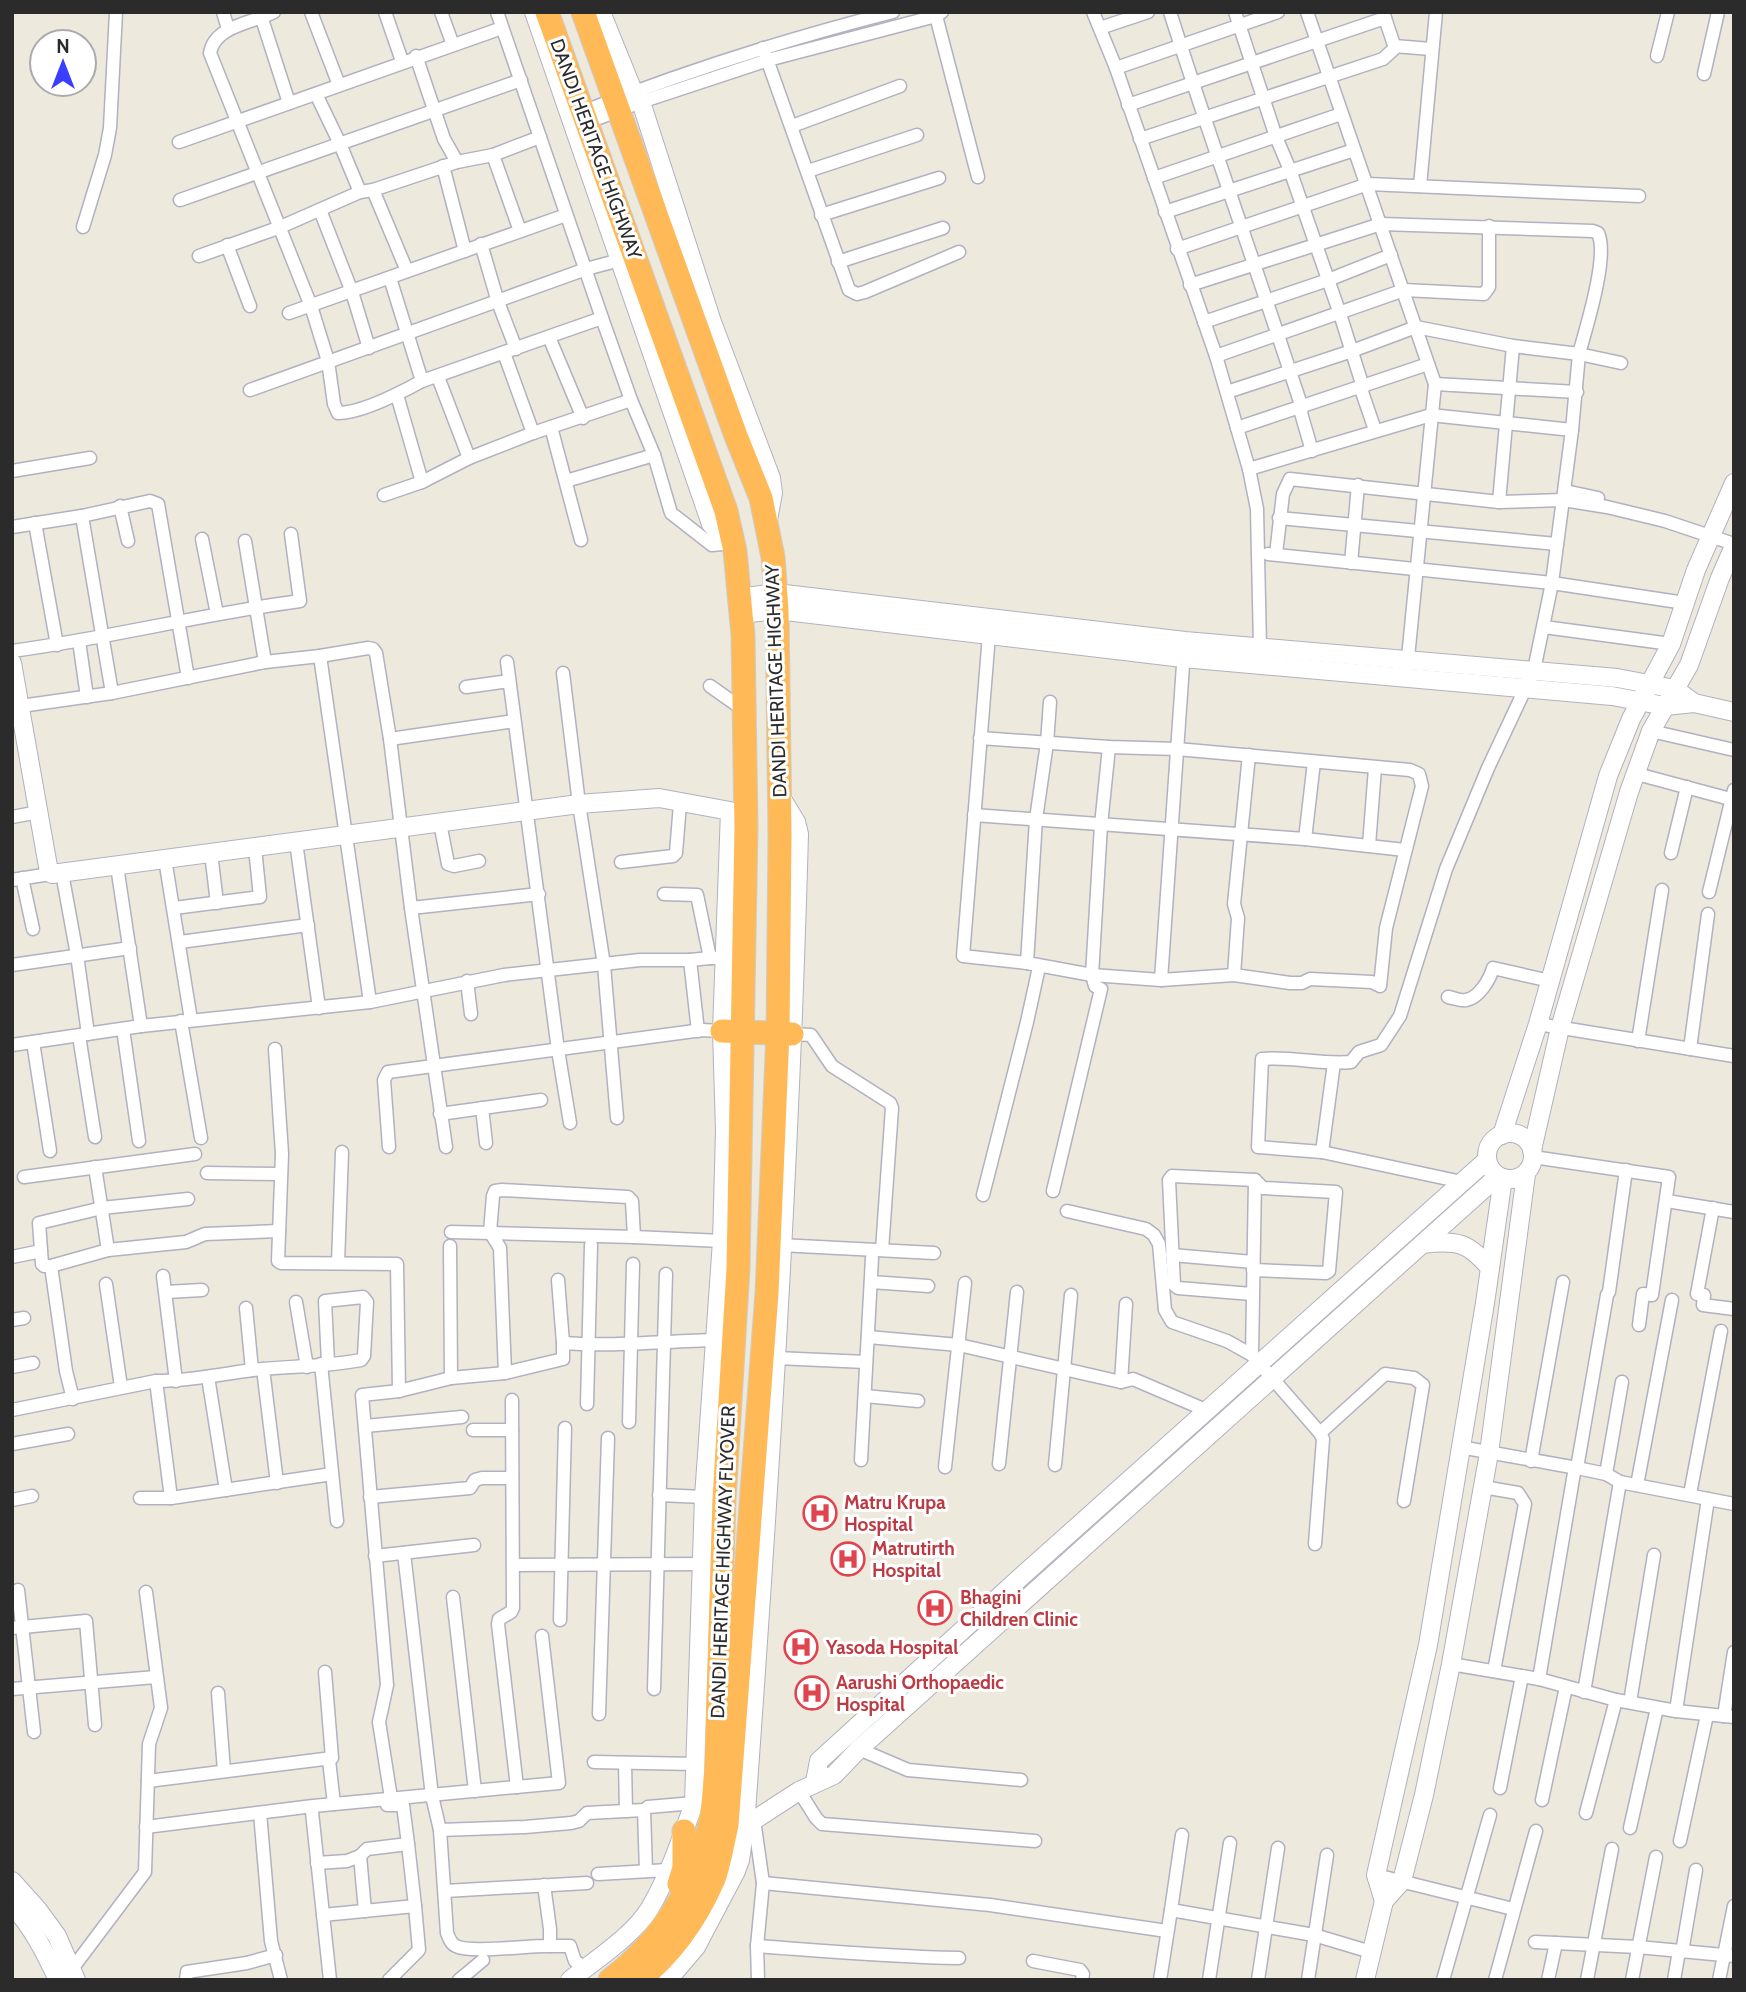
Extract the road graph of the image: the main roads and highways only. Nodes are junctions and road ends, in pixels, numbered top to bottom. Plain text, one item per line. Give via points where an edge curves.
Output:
1 (547, 12) edge
2 (583, 12) edge
3 (733, 1031) junction
4 (785, 1033) junction
5 (789, 1107) road end
6 (741, 1110) joint
7 (773, 1131) junction
8 (684, 1831) road end
9 (697, 1936) road end
10 (587, 1974) edge
11 (610, 1980) edge
12 (639, 1980) edge
13 (656, 1980) edge

1 - 3 highway, DANDI HERITAGE HIGHWAY via 733,540 740,606 745,785
2 - 4 highway, DANDI HERITAGE HIGHWAY via 626,101 736,436 761,498 773,557
3 - 4 highway
3 - 6 highway, DANDI HERITAGE HIGHWAY
4 - 7 highway, DANDI HERITAGE HIGHWAY
5 - 7 highway
6 - 11 highway, DANDI HERITAGE HIGHWAY FLYOVER via 738,1269 711,1822 701,1855 669,1920
7 - 12 highway, DANDI HERITAGE HIGHWAY FLYOVER via 767,1293 727,1825 714,1877 682,1938
8 - 10 highway via 684,1868 673,1878 644,1937
9 - 13 highway

